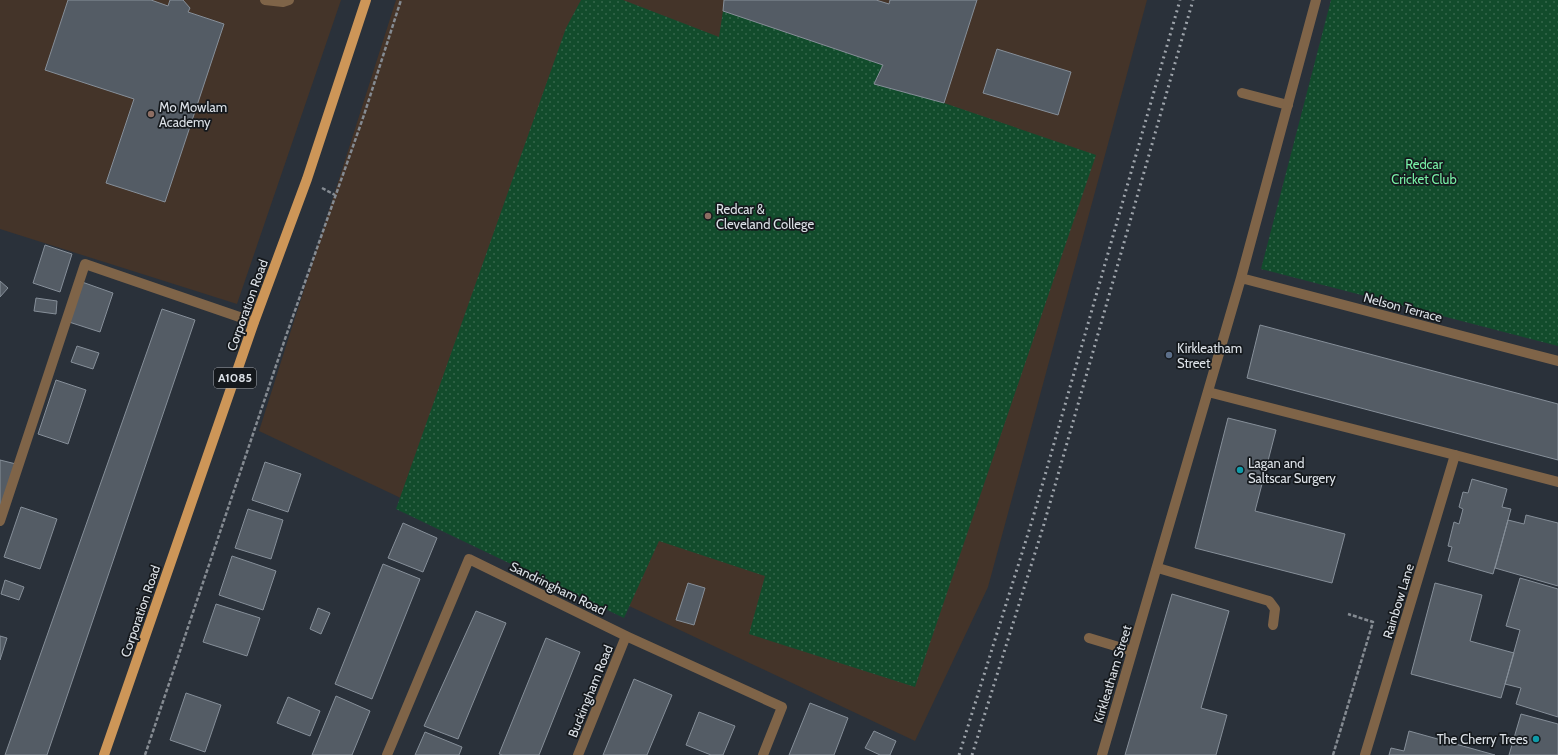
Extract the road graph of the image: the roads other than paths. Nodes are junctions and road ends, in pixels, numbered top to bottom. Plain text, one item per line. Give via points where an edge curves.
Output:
1 (265, 0) edge
2 (288, 0) edge
3 (365, 0) edge
4 (1316, 0) edge
5 (1242, 93) dead end
6 (1288, 105) junction
7 (1241, 278) junction
8 (254, 322) junction
9 (1558, 362) edge
10 (1208, 392) junction
11 (1455, 455) junction
12 (1558, 482) edge
13 (0, 521) edge
14 (1158, 568) junction
15 (1274, 625) dead end
16 (626, 636) junction
17 (1089, 638) dead end
18 (1132, 651) junction
19 (104, 755) edge
20 (387, 755) edge
21 (578, 755) edge
22 (762, 755) edge
23 (1102, 755) edge
24 (1365, 755) edge

1 - 2 street
3 - 8 main road, Corporation Road / A1085 via 307,179
4 - 6 street, Kirkleatham Street
5 - 6 street
6 - 7 street, Kirkleatham Street
7 - 9 street, Nelson Terrace
7 - 10 street, Kirkleatham Street
8 - 13 street via 85,264
8 - 19 main road, Corporation Road / A1085
10 - 11 street
10 - 14 street, Kirkleatham Street
11 - 12 street
11 - 24 street, Rainbow Lane
14 - 15 street via 1269,601 1276,609
14 - 18 street, Kirkleatham Street
16 - 20 street, Sandringham Road via 469,559
16 - 21 street, Buckingham Road
16 - 22 street, Sandringham Road via 782,707
17 - 18 street
18 - 23 street, Kirkleatham Street

